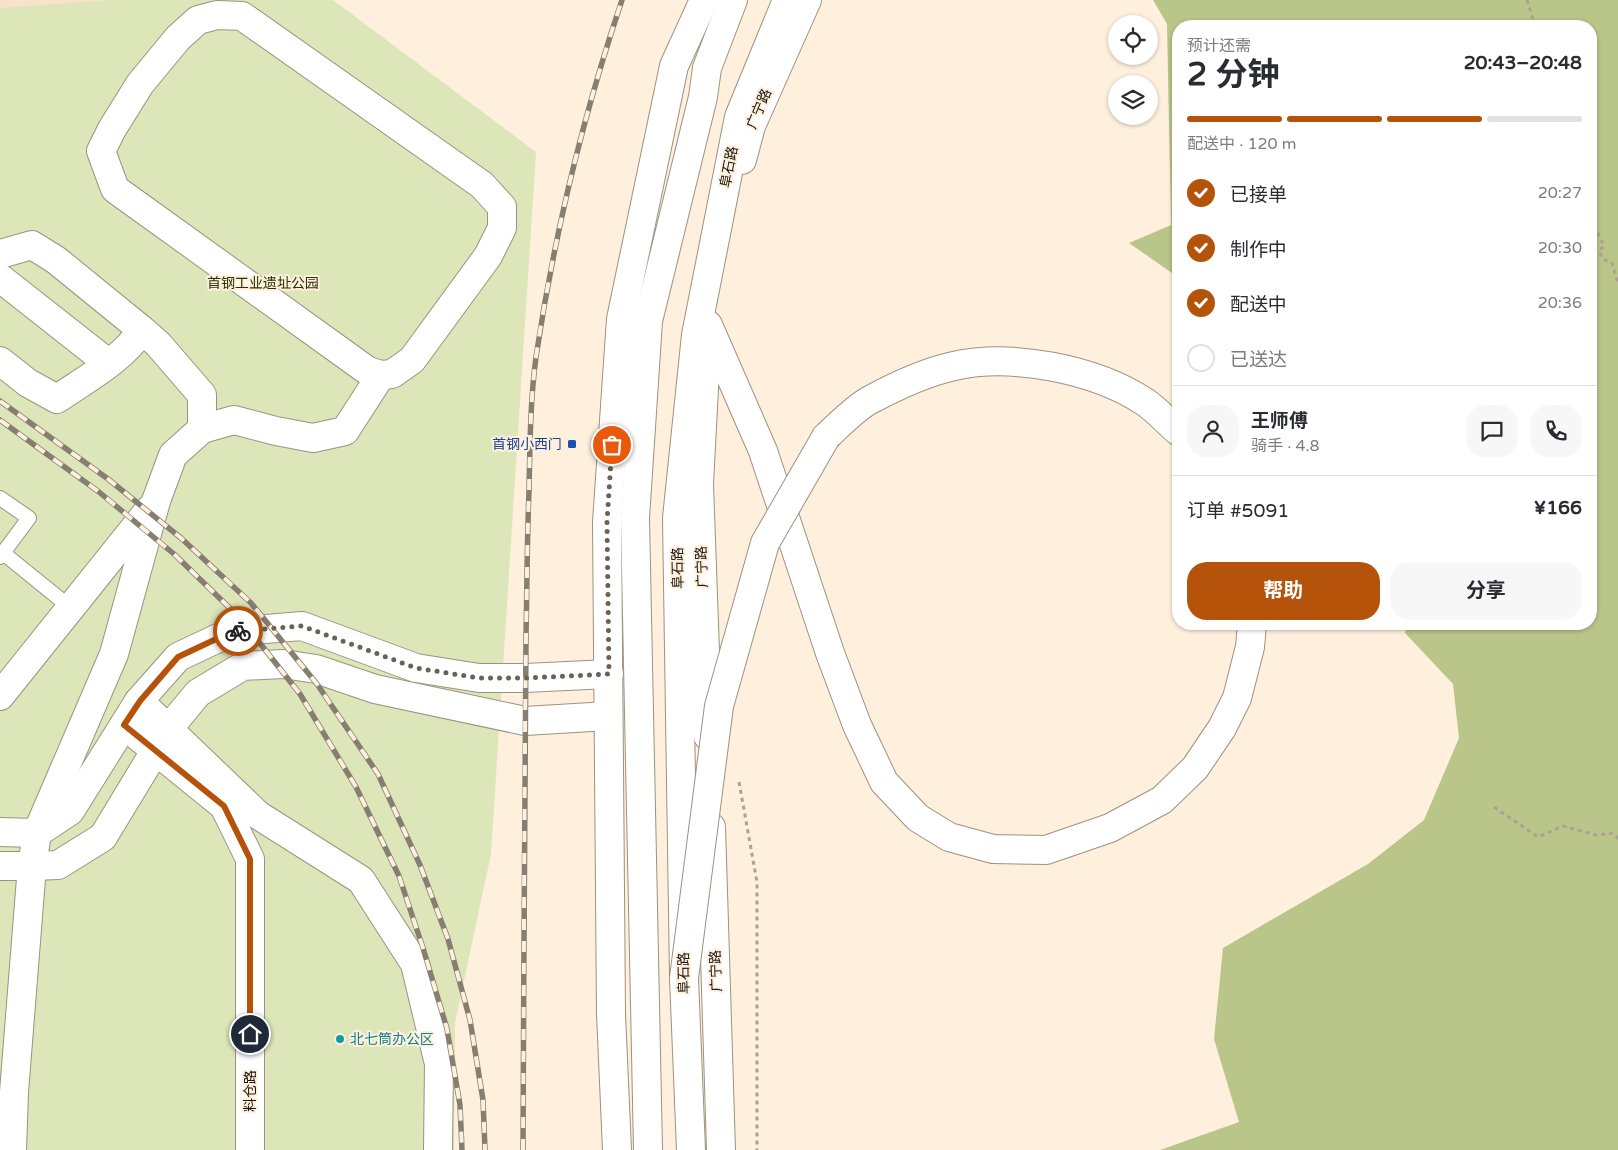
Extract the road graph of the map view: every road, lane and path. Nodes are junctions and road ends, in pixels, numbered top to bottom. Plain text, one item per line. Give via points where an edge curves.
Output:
1 (704, 0) edge
2 (733, 0) edge
3 (786, 0) edge
4 (807, 0) edge
5 (1527, 0) edge
6 (1532, 20) edge
7 (1597, 231) edge
8 (0, 254) edge
9 (0, 278) edge
10 (1618, 283) edge
11 (708, 325) junction
12 (142, 330) junction
13 (0, 361) edge
14 (108, 363) junction
15 (381, 375) junction
16 (1172, 426) edge
17 (202, 429) junction
18 (0, 498) edge
19 (156, 501) junction
20 (1, 555) edge
21 (71, 608) junction
22 (1251, 630) edge
23 (609, 674) junction
24 (0, 696) edge
25 (140, 701) junction
26 (608, 716) junction
27 (124, 725) junction
28 (162, 740) junction
29 (1494, 807) dead end
30 (0, 832) edge
31 (37, 832) junction
32 (1618, 839) edge
33 (0, 866) edge
34 (32, 866) junction
35 (684, 978) junction
36 (12, 1150) edge
37 (250, 1150) edge
38 (438, 1150) edge
39 (617, 1150) edge
40 (648, 1150) edge
41 (691, 1150) edge
42 (721, 1150) edge

1 - 23 main road via 674,66 621,319 607,522
2 - 40 main road via 707,68 703,97 648,321 634,518
3 - 35 main road, 阜石路, bridge via 739,117 696,335 677,518
4 - 11 main road, 广宁路 via 751,126 728,216
5 - 6 path
7 - 10 path via 1604,246 1599,251 1612,263
8 - 12 main road via 32,245 56,260
9 - 14 main road
11 - 22 main road via 763,451 857,725 884,782 918,818 949,837 993,849 1046,850 1110,828 1162,800 1195,768 1234,706
11 - 42 main road, 广宁路 via 699,484
12 - 14 main road via 135,341
12 - 17 main road via 202,395
13 - 14 main road via 28,383 57,398
15 - 15 main road via 392,374 412,360 488,256 502,228 502,207 482,185 242,16 217,15 198,20 178,38 140,84 112,128 101,151 114,189 368,371
15 - 17 main road via 345,431 313,438 234,420
16 - 35 main road, bridge via 1145,402 1104,381 1062,368 1022,362 984,362 954,366 868,401 826,436 765,543 719,706
17 - 19 main road via 173,455
18 - 20 lane via 30,518
19 - 21 main road
19 - 31 main road via 114,654
20 - 21 lane
21 - 24 main road
23 - 25 main road via 479,678 416,668 302,626 231,632 178,657
23 - 26 main road
25 - 27 main road
25 - 28 main road
26 - 28 main road via 526,721 375,689 316,669 283,664 243,666 198,693
26 - 39 main road via 610,1014
27 - 28 main road, 料仓路
27 - 31 main road via 70,811
28 - 34 main road via 103,837 58,866
28 - 37 main road, 料仓路 via 224,806 250,859
28 - 38 main road via 258,815 361,880 414,964 439,1064
29 - 32 path via 1538,837 1564,826 1596,835 1614,832
30 - 31 main road
31 - 34 main road
33 - 34 main road
34 - 36 main road
35 - 41 main road, 阜石路

